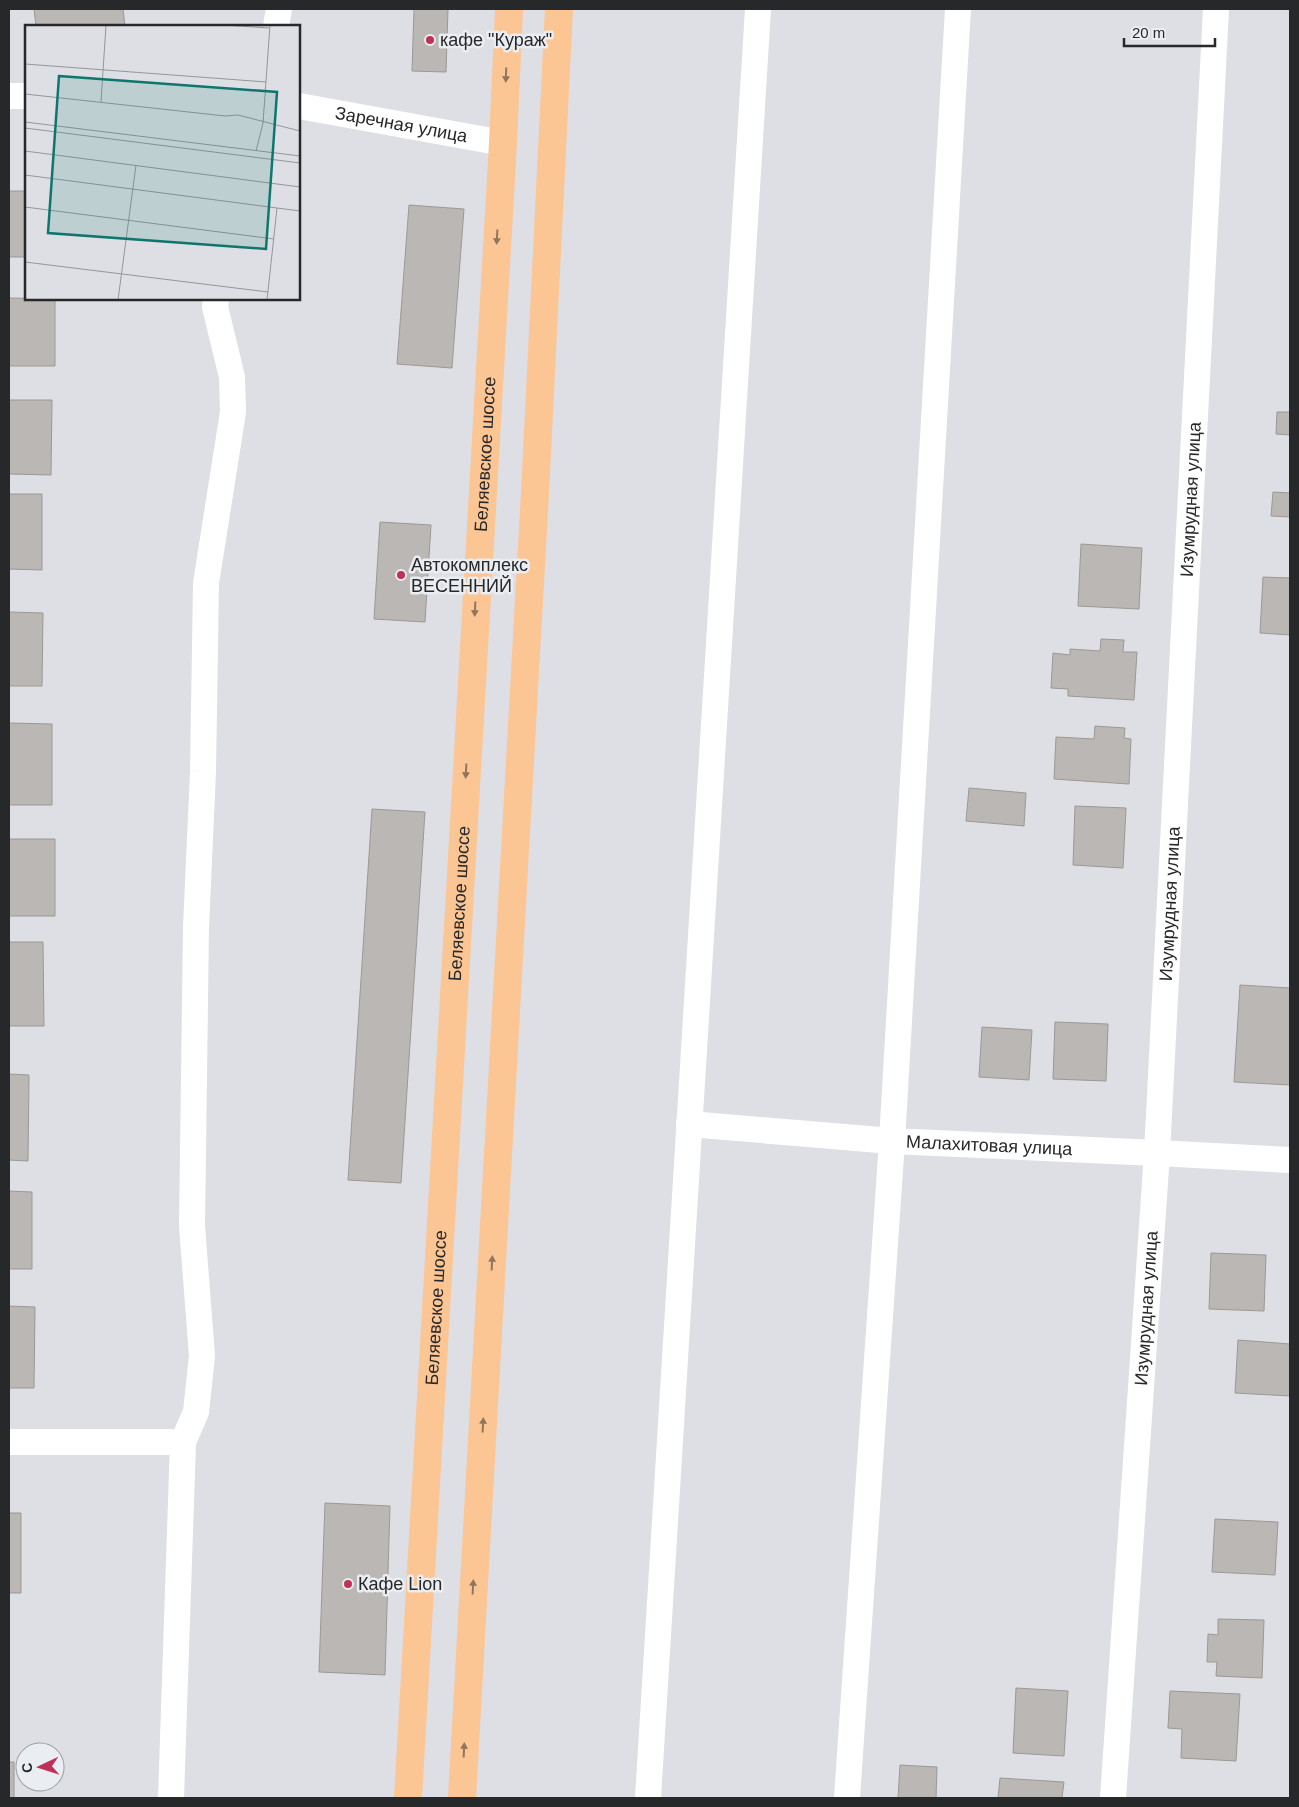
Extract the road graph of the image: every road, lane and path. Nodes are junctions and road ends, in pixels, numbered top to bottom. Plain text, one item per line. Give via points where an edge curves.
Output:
1 (279, 9) edge
2 (509, 9) edge
3 (559, 9) edge
4 (758, 9) edge
5 (958, 9) edge
6 (1216, 9) edge
7 (276, 25) edge
8 (9, 96) edge
9 (25, 96) edge
10 (300, 106) edge
11 (503, 143) junction
12 (216, 300) edge
13 (689, 1124) junction
14 (892, 1141) junction
15 (1157, 1152) junction
16 (1290, 1160) edge
17 (9, 1442) edge
18 (183, 1442) junction
19 (171, 1798) edge
20 (408, 1798) edge
21 (462, 1798) edge
22 (648, 1798) edge
23 (847, 1798) edge
24 (1113, 1798) edge

1 - 7 street
2 -> 11 main road, Беляевское шоссе
21 -> 3 main road via 535,503
4 - 13 street
5 - 14 street
6 - 15 street, Изумрудная улица
8 - 9 street
10 - 11 street, Заречная улица
11 -> 20 main road, Беляевское шоссе
12 - 18 street via 232,377 233,412 206,583 196,927 192,1226 202,1356 196,1412
13 - 14 street, Малахитовая улица
13 - 22 street
14 - 15 street, Малахитовая улица
14 - 23 street
15 - 16 street, Малахитовая улица
15 - 24 street, Изумрудная улица
17 - 18 street
18 - 19 street

